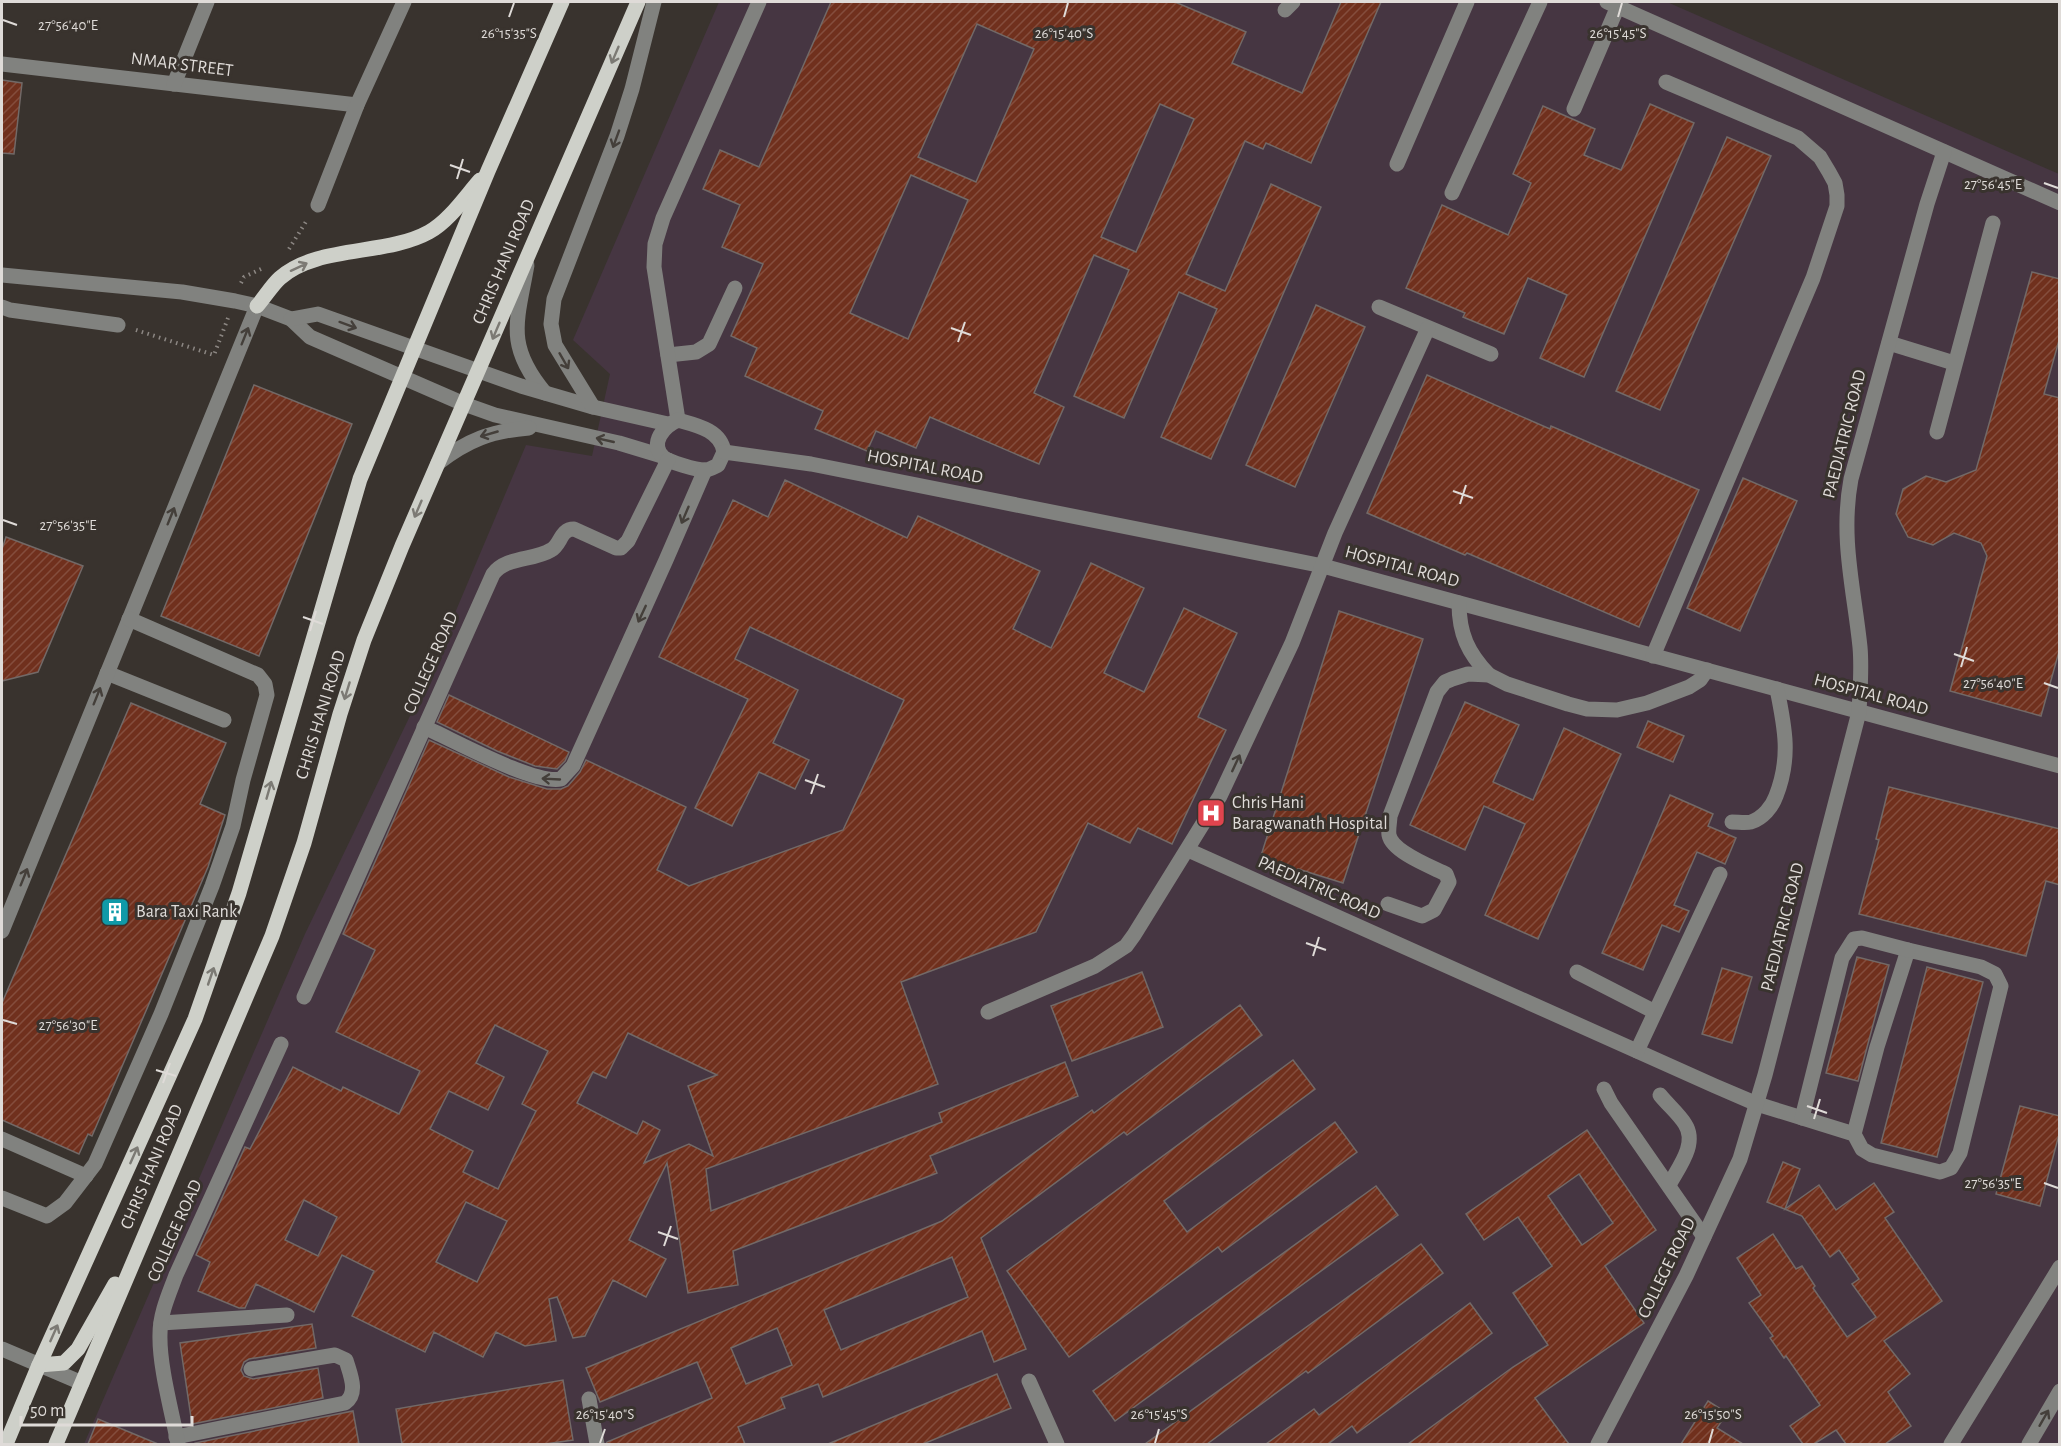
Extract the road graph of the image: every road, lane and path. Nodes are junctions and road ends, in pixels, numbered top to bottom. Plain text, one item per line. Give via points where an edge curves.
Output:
1 (207, 2) edge
2 (404, 2) edge
3 (562, 2) edge
4 (638, 2) edge
5 (654, 2) edge
6 (759, 2) edge
7 (1467, 2) edge
8 (1540, 2) edge
9 (1612, 4) edge
10 (2, 64) edge
11 (1666, 82) dead end
12 (174, 84) junction
13 (357, 105) junction
14 (1574, 109) dead end
15 (1944, 152) junction
16 (1397, 165) dead end
17 (488, 171) junction
18 (1452, 193) dead end
19 (2060, 203) edge
20 (318, 205) dead end
21 (1993, 223) dead end
22 (529, 253) junction
23 (2, 275) edge
24 (735, 288) dead end
25 (257, 306) junction
26 (2, 307) edge
27 (1380, 308) dead end
28 (291, 319) junction
29 (118, 325) dead end
30 (1428, 328) junction
31 (1889, 343) junction
32 (414, 349) junction
33 (1491, 354) dead end
34 (668, 355) junction
35 (1954, 363) junction
36 (478, 372) junction
37 (402, 377) junction
38 (545, 393) junction
39 (464, 405) junction
40 (593, 407) junction
41 (673, 422) junction
42 (547, 426) junction
43 (1936, 432) dead end
44 (724, 452) junction
45 (665, 458) junction
46 (438, 463) junction
47 (705, 470) junction
48 (1323, 566) junction
49 (1459, 603) junction
50 (129, 619) junction
51 (1653, 656) junction
52 (1707, 670) junction
53 (107, 673) junction
54 (1490, 675) junction
55 (1777, 689) junction
56 (1859, 712) junction
57 (224, 720) dead end
58 (424, 727) junction
59 (2060, 766) edge
60 (1732, 822) dead end
61 (1188, 850) junction
62 (1720, 874) dead end
63 (1388, 904) dead end
64 (2, 931) edge
65 (1908, 950) junction
66 (1577, 972) dead end
67 (303, 997) dead end
68 (988, 1012) dead end
69 (1655, 1012) junction
70 (281, 1044) dead end
71 (1637, 1051) junction
72 (1604, 1089) dead end
73 (1660, 1095) dead end
74 (1757, 1104) junction
75 (1802, 1118) junction
76 (1854, 1134) junction
77 (2, 1139) edge
78 (86, 1176) junction
79 (1669, 1185) junction
80 (2, 1198) edge
81 (153, 1215) junction
82 (1704, 1237) junction
83 (2060, 1267) edge
84 (287, 1314) dead end
85 (161, 1323) junction
86 (2, 1348) edge
87 (39, 1365) junction
88 (251, 1370) dead end
89 (1029, 1381) dead end
90 (82, 1383) junction
91 (2060, 1391) edge
92 (589, 1399) dead end
93 (177, 1441) edge
94 (6, 1444) edge
95 (56, 1444) edge
96 (597, 1444) edge
97 (1057, 1444) edge
98 (1598, 1444) edge
99 (1951, 1444) edge
100 (2029, 1444) edge

1 - 12 street
2 - 13 street
3 - 17 main road, CHRIS HANI ROAD
4 -> 22 main road, CHRIS HANI ROAD
5 -> 40 street via 617,136 554,299 551,324 555,345
6 - 34 street via 658,230 654,267
7 - 16 street
8 - 18 street
9 - 14 street
9 - 15 street
10 - 12 street, NMAR STREET
11 - 51 street via 1798,138 1830,172 1837,206 1813,278
12 - 13 street, NMAR STREET
13 - 20 street
15 - 19 street
15 - 31 street, PAEDIATRIC ROAD
25 -> 17 main road via 280,278 302,265 405,242 431,231
17 - 32 main road, CHRIS HANI ROAD
21 - 35 street
22 -> 36 main road, CHRIS HANI ROAD
22 - 38 street via 516,334 525,366
23 - 25 street via 182,292
24 - 34 street via 709,344 696,352
25 - 28 street
50 -> 25 street
26 - 29 street
27 - 30 street
28 -> 32 street via 318,314
28 - 37 street via 310,337
30 - 33 street
30 - 48 street
31 - 35 street
31 - 56 street, PAEDIATRIC ROAD via 1846,504 1848,556 1860,648
32 - 36 street
32 - 37 main road, CHRIS HANI ROAD
34 - 41 street
35 - 43 street
36 - 38 street
36 - 39 main road, CHRIS HANI ROAD
37 - 39 street
87 -> 37 main road, CHRIS HANI ROAD via 211,979 360,479
38 - 40 street
39 - 42 street
39 - 46 main road, CHRIS HANI ROAD
40 - 41 street
41 - 44 street via 711,432 720,440
41 - 45 street via 658,438
45 -> 42 street
42 -> 46 street via 507,429 482,436
44 - 47 street via 718,465
44 - 48 street, HOSPITAL ROAD via 811,464
45 - 47 street
45 - 58 street, COLLEGE ROAD via 628,541 621,548 568,529 550,551 497,569
46 -> 81 main road, CHRIS HANI ROAD via 364,640 272,936
47 -> 58 street via 573,766 561,779 541,778 501,763
48 - 49 street, HOSPITAL ROAD
61 -> 48 street via 1230,776
49 - 51 street, HOSPITAL ROAD
49 - 54 street via 1466,643 1474,660
50 - 53 street
50 - 78 street via 258,675 267,695 233,826 212,886 95,1164
51 - 52 street, HOSPITAL ROAD
52 - 54 street via 1689,687 1639,705 1610,710 1568,704
52 - 55 street, HOSPITAL ROAD
53 - 57 street
64 -> 53 street
54 - 63 street via 1468,675 1444,682 1390,816 1389,835 1394,845 1446,874 1449,882 1434,910 1422,916
55 - 56 street, HOSPITAL ROAD
55 - 60 street via 1785,732 1782,781 1773,804 1763,815 1750,822
56 - 59 street, HOSPITAL ROAD
56 - 74 street, PAEDIATRIC ROAD
58 - 67 street, COLLEGE ROAD
61 - 68 street via 1126,946 1095,966
61 - 71 street, PAEDIATRIC ROAD
62 - 69 street
65 - 75 street via 1862,939 1854,939 1847,948
65 - 76 street
65 - 76 street via 1981,967 1995,974 2001,986 1960,1153 1951,1168 1940,1172 1872,1155 1862,1149
66 - 69 street
69 - 71 street
70 - 85 street, COLLEGE ROAD via 176,1275
71 - 74 street, PAEDIATRIC ROAD
72 - 79 street
73 - 79 street via 1686,1125 1690,1139
74 - 75 street
74 - 82 street, COLLEGE ROAD via 1740,1159
75 - 76 street
77 - 78 street
78 - 80 street via 65,1203 47,1216
79 - 82 street
81 - 87 main road via 78,1349 64,1363
81 - 90 main road, CHRIS HANI ROAD
82 - 98 street, COLLEGE ROAD
83 - 99 street
84 - 85 street
85 - 93 street, COLLEGE ROAD via 161,1352
86 - 87 street
87 - 90 street
87 - 94 main road, CHRIS HANI ROAD
88 - 93 street via 335,1355 346,1360 352,1397 345,1403
89 - 97 street
90 - 95 main road, CHRIS HANI ROAD
100 -> 91 street
92 - 96 street

